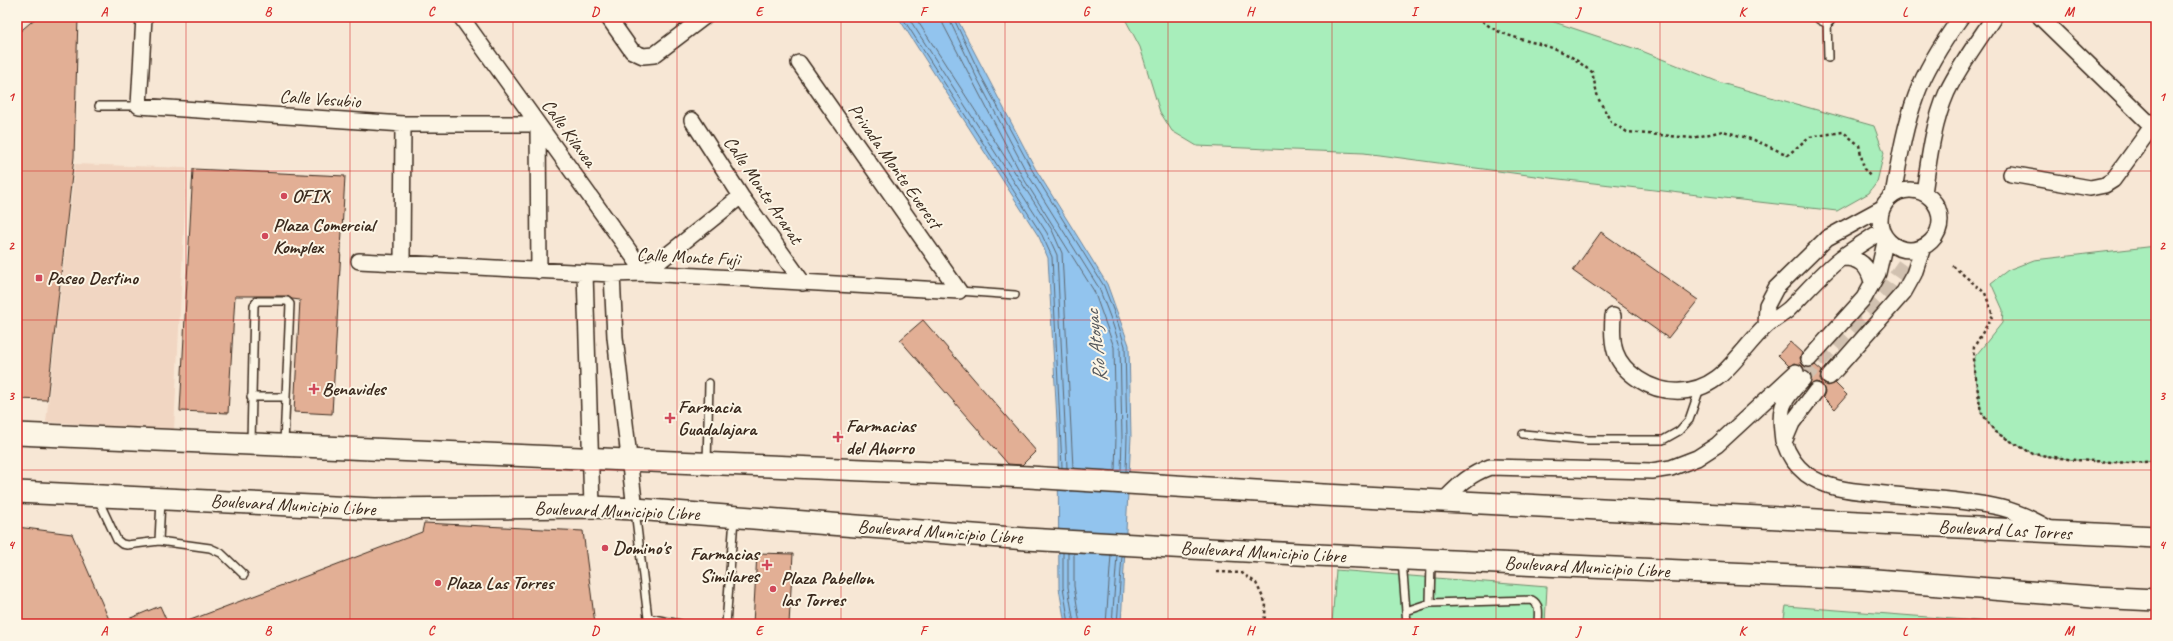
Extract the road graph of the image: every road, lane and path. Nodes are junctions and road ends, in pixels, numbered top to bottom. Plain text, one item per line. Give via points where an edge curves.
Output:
1 (144, 17) edge
2 (461, 17) edge
3 (608, 17) edge
4 (704, 17) edge
5 (1478, 17) edge
6 (1961, 17) edge
7 (1994, 17) edge
8 (2040, 17) edge
9 (1826, 18) edge
10 (1828, 58) dead end
11 (799, 63) dead end
12 (99, 106) dead end
13 (139, 106) junction
14 (692, 120) dead end
15 (403, 124) junction
16 (538, 124) junction
17 (2154, 124) edge
18 (2011, 174) dead end
19 (1871, 176) dead end
20 (1924, 193) junction
21 (1892, 195) junction
22 (741, 196) junction
23 (1882, 208) junction
24 (1884, 234) junction
25 (1923, 247) junction
26 (1841, 258) junction
27 (359, 261) dead end
28 (402, 262) junction
29 (1953, 266) dead end
30 (539, 271) junction
31 (585, 273) junction
32 (645, 273) junction
33 (612, 274) junction
34 (1872, 282) junction
35 (803, 283) junction
36 (959, 291) junction
37 (1014, 295) dead end
38 (1613, 316) dead end
39 (1766, 326) junction
40 (1809, 359) dead end
41 (1828, 377) dead end
42 (709, 383) dead end
43 (1700, 386) junction
44 (1816, 391) tunnel mouth
45 (252, 397) junction
46 (286, 397) junction
47 (17, 434) edge
48 (1523, 434) dead end
49 (1784, 442) junction
50 (250, 444) junction
51 (284, 445) junction
52 (590, 458) junction
53 (628, 459) junction
54 (2156, 461) edge
55 (707, 463) junction
56 (17, 492) edge
57 (96, 495) junction
58 (161, 498) junction
59 (1443, 501) junction
60 (592, 507) junction
61 (635, 509) junction
62 (734, 517) junction
63 (2057, 532) junction
64 (2156, 537) edge
65 (159, 541) junction
66 (1402, 559) junction
67 (1431, 560) junction
68 (1217, 572) dead end
69 (244, 574) dead end
70 (2156, 600) edge
71 (1430, 603) junction
72 (1406, 611) junction
73 (680, 624) edge
74 (726, 624) edge
75 (1264, 624) edge
76 (1407, 624) edge
77 (1538, 624) edge

1 - 13 street
2 - 16 street, Calle Kilavea
3 - 4 street via 632,51 643,56 654,55
5 - 19 path via 1483,23 1516,38 1566,53 1592,72 1598,98 1611,122 1627,132 1692,138 1723,131 1754,140 1788,155 1809,137 1843,132 1859,145 1864,169
6 - 21 street via 1916,96 1901,149
7 - 20 street via 1968,55 1947,93 1931,144
8 - 17 street
9 - 10 lane
11 - 36 street, Privada Monte Everest
12 - 13 lane, Calle Vesubio
13 - 15 street, Calle Vesubio
14 - 22 street, Calle Monte Ararat
15 - 16 street, Calle Vesubio
15 - 28 street
16 - 30 street
16 - 32 street, Calle Kilavea
17 - 18 street via 2113,180 2105,185 2090,188
20 - 21 street via 1908,189
20 - 25 street via 1934,202 1939,214 1939,226 1933,238
21 - 23 street
22 - 32 street
22 - 35 street, Calle Monte Ararat
23 - 24 street via 1880,219
23 - 39 street via 1827,238 1776,288 1767,305
24 - 25 street via 1896,247 1910,250
24 - 26 street
24 - 34 street via 1878,272
25 - 41 street via 1914,274 1904,292
26 - 34 street via 1858,260 1870,273
26 - 39 street via 1788,310
27 - 28 street, Calle Monte Fuji
28 - 30 street, Calle Monte Fuji
29 - 54 path via 1984,292 1993,315 1974,347 1973,359 1981,412 1996,432 2033,454 2075,460 2131,463
30 - 31 street, Calle Monte Fuji
31 - 33 street, Calle Monte Fuji
31 - 52 street
32 - 33 street, Calle Monte Fuji
32 - 35 street, Calle Monte Fuji
33 - 53 street via 614,337
34 - 40 street via 1856,308
35 - 36 street, Calle Monte Fuji
36 - 37 lane, Calle Monte Fuji
38 - 43 street via 1611,337 1615,355 1624,370 1659,390 1682,392
39 - 43 street via 1717,378
42 - 55 lane
43 - 48 lane via 1689,420 1679,431 1663,440 1588,440
44 - 49 street via 1792,423
45 - 46 lane
45 - 46 lane via 254,305 257,301 286,301 290,304
45 - 50 lane
46 - 51 lane
47 - 50 main road
49 - 59 street via 1780,416 1787,396 1799,375 1717,445 1684,463 1652,471 1490,467 1460,483
49 - 63 street via 1788,453 1806,473 1830,486 1844,490 1994,506 2027,516
50 - 51 main road
51 - 52 main road
52 - 53 main road
52 - 60 street
53 - 55 main road
53 - 61 street
55 - 59 main road via 1029,477
56 - 57 main road, Boulevard Municipio Libre
57 - 58 main road, Boulevard Municipio Libre
57 - 65 lane via 117,540 122,544
58 - 60 main road, Boulevard Municipio Libre via 375,509
58 - 65 lane
59 - 63 main road, Boulevard Las Torres
60 - 61 main road, Boulevard Municipio Libre
61 - 62 main road, Boulevard Municipio Libre
61 - 73 lane via 648,618
62 - 66 main road, Boulevard Municipio Libre via 1026,539
62 - 74 lane
63 - 64 main road, Boulevard Las Torres
65 - 69 lane via 210,548 221,552
66 - 67 main road, Boulevard Municipio Libre
66 - 72 lane
67 - 70 main road, Boulevard Municipio Libre via 1863,579 2094,598
67 - 71 lane
68 - 75 path via 1242,573 1256,583 1266,604
71 - 72 lane
71 - 77 lane via 1532,600 1538,607
72 - 76 lane

